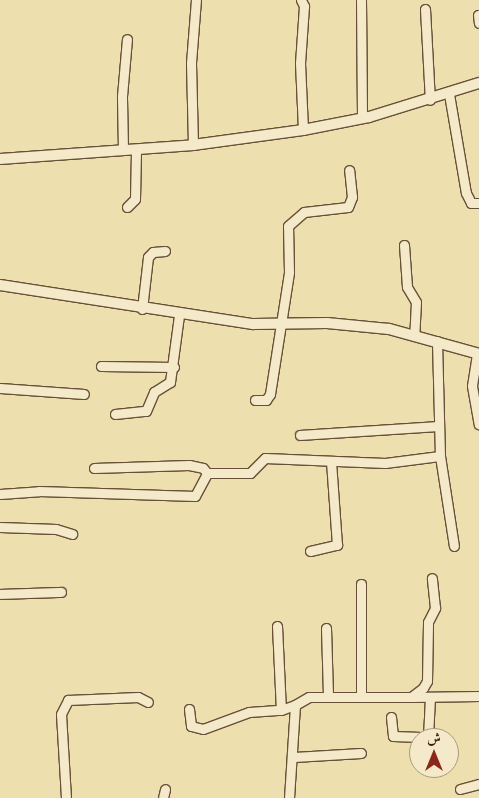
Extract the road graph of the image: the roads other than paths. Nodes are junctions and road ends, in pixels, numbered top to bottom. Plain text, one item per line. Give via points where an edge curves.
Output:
1 (196, 0) edge
2 (301, 0) edge
3 (361, 0) edge
4 (425, 9) dead end
5 (127, 39) dead end
6 (479, 83) edge
7 (449, 94) junction
8 (430, 100) junction
9 (362, 118) junction
10 (303, 130) junction
11 (193, 145) junction
12 (123, 150) junction
13 (136, 150) junction
14 (0, 158) edge
15 (349, 170) dead end
16 (479, 204) edge
17 (127, 207) dead end
18 (404, 245) dead end
19 (165, 251) dead end
20 (0, 285) edge
21 (142, 309) junction
22 (179, 315) junction
23 (281, 324) junction
24 (414, 335) junction
25 (437, 341) junction
26 (478, 354) edge
27 (101, 366) dead end
28 (174, 367) junction
29 (0, 388) edge
30 (84, 394) dead end
31 (255, 400) dead end
32 (115, 414) dead end
33 (479, 424) edge
34 (438, 426) junction
35 (300, 435) dead end
36 (440, 456) junction
37 (331, 462) junction
38 (94, 468) dead end
39 (207, 474) junction
40 (0, 494) edge
41 (0, 527) edge
42 (72, 534) dead end
43 (454, 546) dead end
44 (310, 551) dead end
45 (432, 578) dead end
46 (361, 584) dead end
47 (61, 592) dead end
48 (0, 594) edge
49 (277, 626) dead end
50 (326, 628) dead end
51 (361, 696) junction
52 (479, 696) edge
53 (328, 697) junction
54 (410, 697) junction
55 (430, 697) junction
56 (148, 702) dead end
57 (295, 704) junction
58 (189, 709) dead end
59 (281, 710) junction
60 (391, 717) dead end
61 (361, 753) dead end
62 (294, 757) junction
63 (479, 784) edge
64 (460, 789) dead end
65 (66, 798) edge
66 (289, 798) edge

1 - 11 street via 190,72
2 - 10 street via 304,6 300,63
3 - 9 street
4 - 8 street
5 - 12 street via 122,96
6 - 7 street
7 - 8 street
7 - 16 street via 466,192 471,204
8 - 9 street
9 - 10 street
10 - 11 street
11 - 13 street
12 - 13 street
12 - 14 street
13 - 17 street via 135,199
15 - 23 street via 352,197 348,207 304,212 288,223 289,272
18 - 24 street via 406,287 416,302
19 - 21 street via 153,252 148,257
20 - 21 street
21 - 22 street
22 - 23 street
22 - 28 street
23 - 24 street via 352,324
23 - 31 street via 269,397
24 - 25 street
25 - 26 street
25 - 34 street
26 - 33 street via 472,386
27 - 28 street
28 - 32 street via 170,382 152,394 146,410
29 - 30 street
34 - 35 street
34 - 36 street
36 - 37 street via 385,463
36 - 43 street
37 - 39 street via 265,458 250,473
37 - 44 street via 337,545
38 - 39 street via 188,464 202,468
39 - 40 street via 195,496 38,491
41 - 42 street via 56,529
45 - 54 street via 435,608 427,624 427,681 417,694
46 - 51 street
47 - 48 street
49 - 59 street
50 - 53 street
51 - 53 street
51 - 54 street
52 - 55 street
53 - 57 street via 309,697
54 - 55 street
55 - 60 street via 428,737 393,736
56 - 65 street via 138,697 68,700 61,714
57 - 59 street
57 - 62 street
58 - 59 street via 189,724 198,730 213,728 249,712
61 - 62 street
62 - 66 street
63 - 64 street

